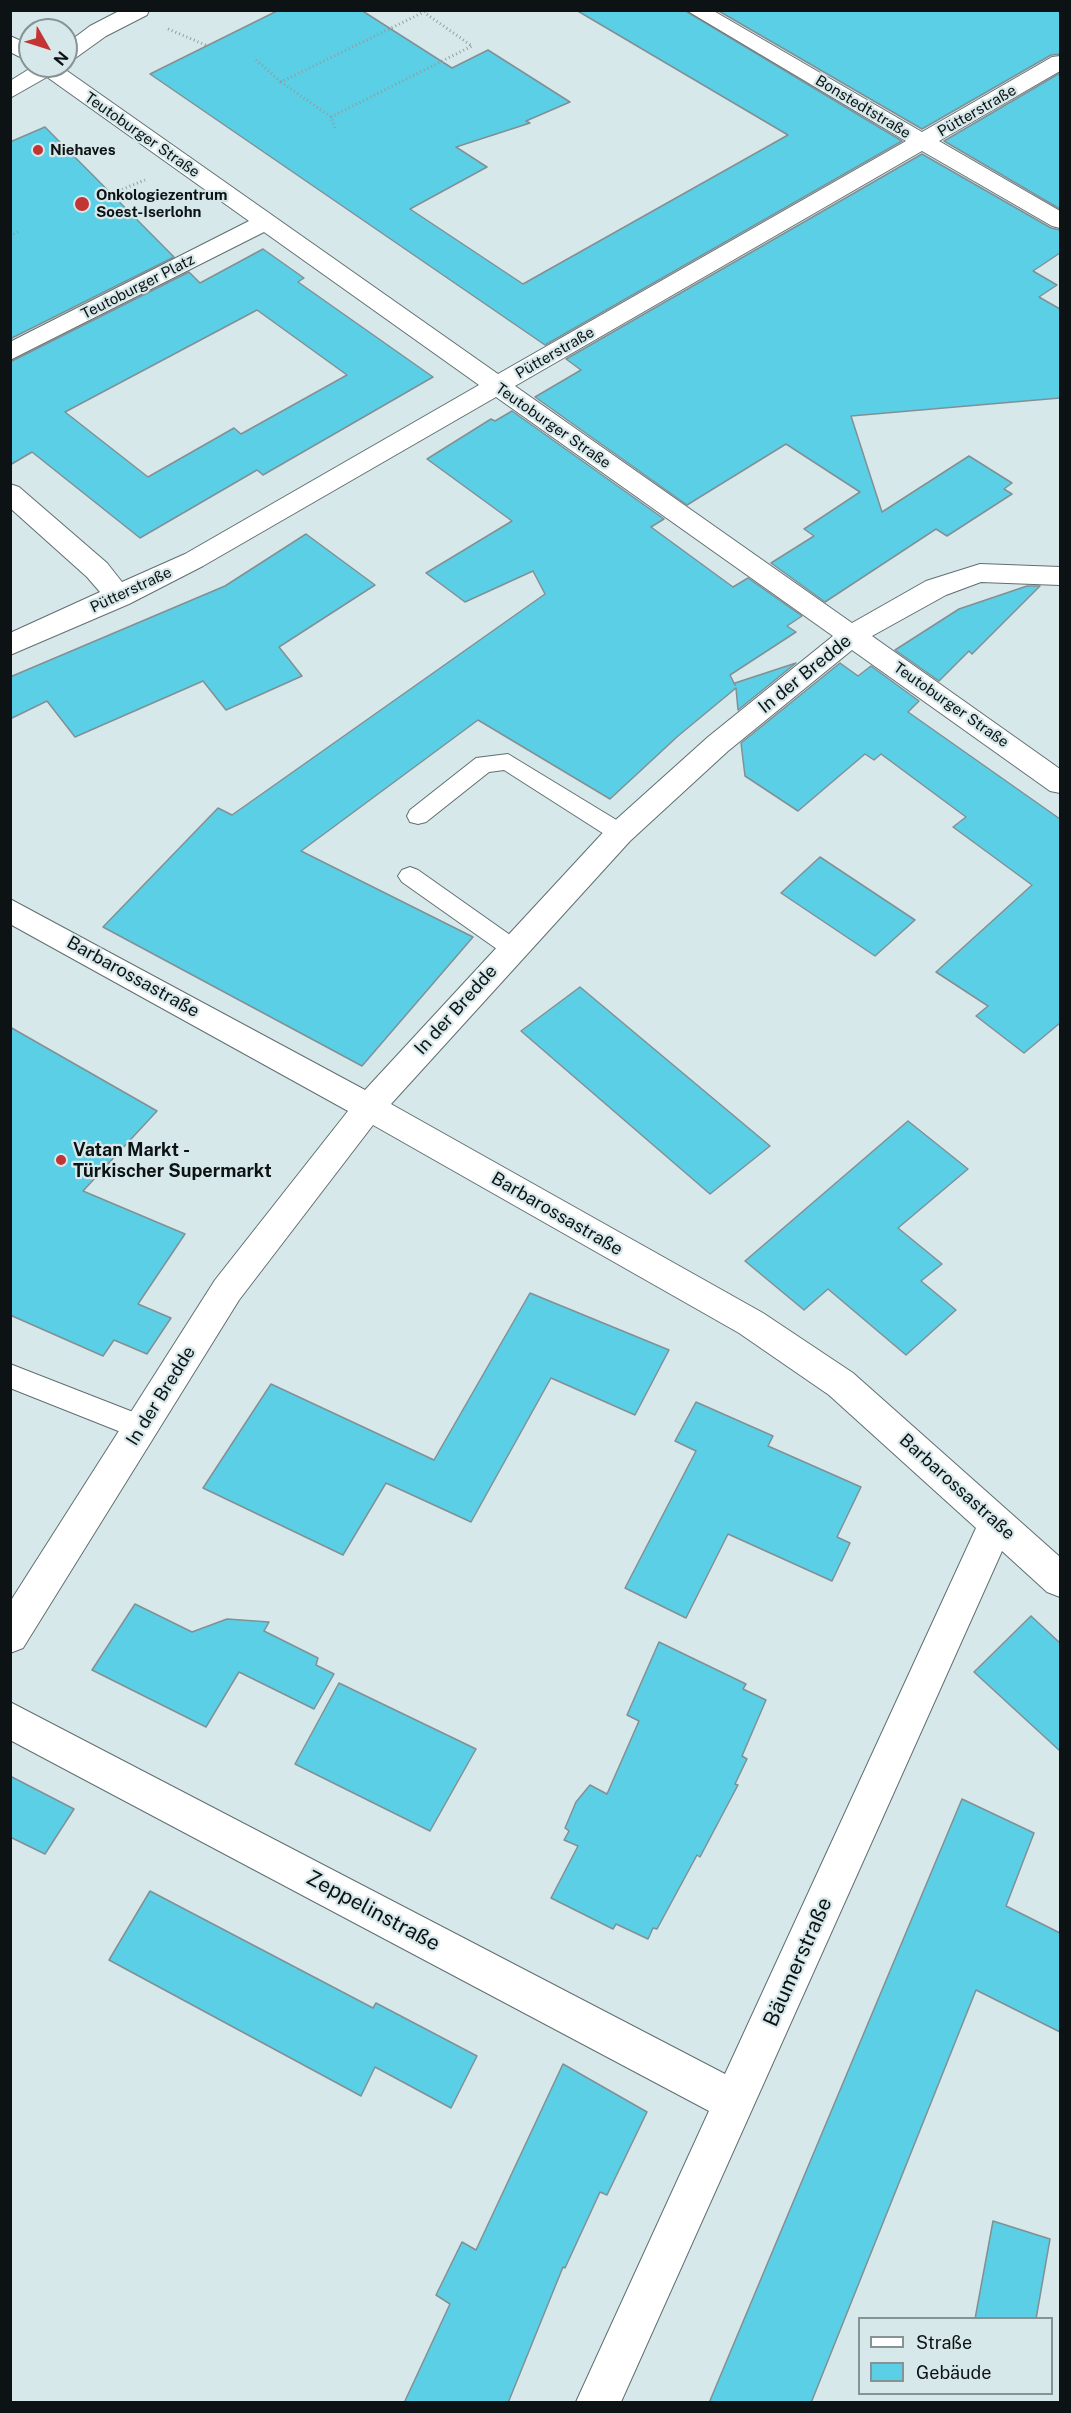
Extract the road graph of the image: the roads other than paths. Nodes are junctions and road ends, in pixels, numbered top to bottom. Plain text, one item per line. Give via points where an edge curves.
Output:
1 (139, 10) edge
2 (696, 10) edge
3 (78, 45) edge
4 (1060, 62) edge
5 (26, 78) edge
6 (63, 78) edge
7 (10, 91) edge
8 (923, 143) junction
9 (1060, 221) edge
10 (266, 222) junction
11 (10, 352) edge
12 (497, 386) junction
13 (10, 494) edge
14 (1060, 576) edge
15 (119, 597) junction
16 (852, 635) junction
17 (10, 645) edge
18 (1060, 783) edge
19 (417, 816) dead end
20 (620, 833) junction
21 (410, 876) dead end
22 (10, 910) edge
23 (512, 948) junction
24 (369, 1107) junction
25 (10, 1376) edge
26 (141, 1428) junction
27 (997, 1521) junction
28 (1060, 1580) edge
29 (10, 1636) edge
30 (10, 1720) edge
31 (735, 2102) junction
32 (598, 2403) edge

1 - 3 street
2 - 8 street, Bonstedtstraße
4 - 8 street, Pütterstraße
5 - 7 street
6 - 10 street, Teutoburger Straße
8 - 9 street, Bonstedtstraße
8 - 12 street, Pütterstraße
10 - 11 street, Teutoburger Platz
10 - 12 street, Teutoburger Straße
12 - 15 street, Pütterstraße via 194,560
12 - 16 street, Teutoburger Straße
13 - 15 street via 97,570
14 - 16 street, In der Bredde via 980,573 936,588
15 - 17 street, Pütterstraße
16 - 18 street, Teutoburger Straße
16 - 20 street, In der Bredde via 718,744
19 - 20 lane via 484,764 508,762
20 - 23 street, In der Bredde
21 - 23 lane
22 - 24 street, Barbarossastraße
23 - 24 street, In der Bredde
24 - 26 street, In der Bredde via 227,1290
24 - 27 street, Barbarossastraße via 751,1323 841,1384
25 - 26 lane
26 - 29 street, In der Bredde
27 - 28 street, Barbarossastraße
27 - 31 street, Bäumerstraße
30 - 31 street, Zeppelinstraße
31 - 32 street, Bäumerstraße

